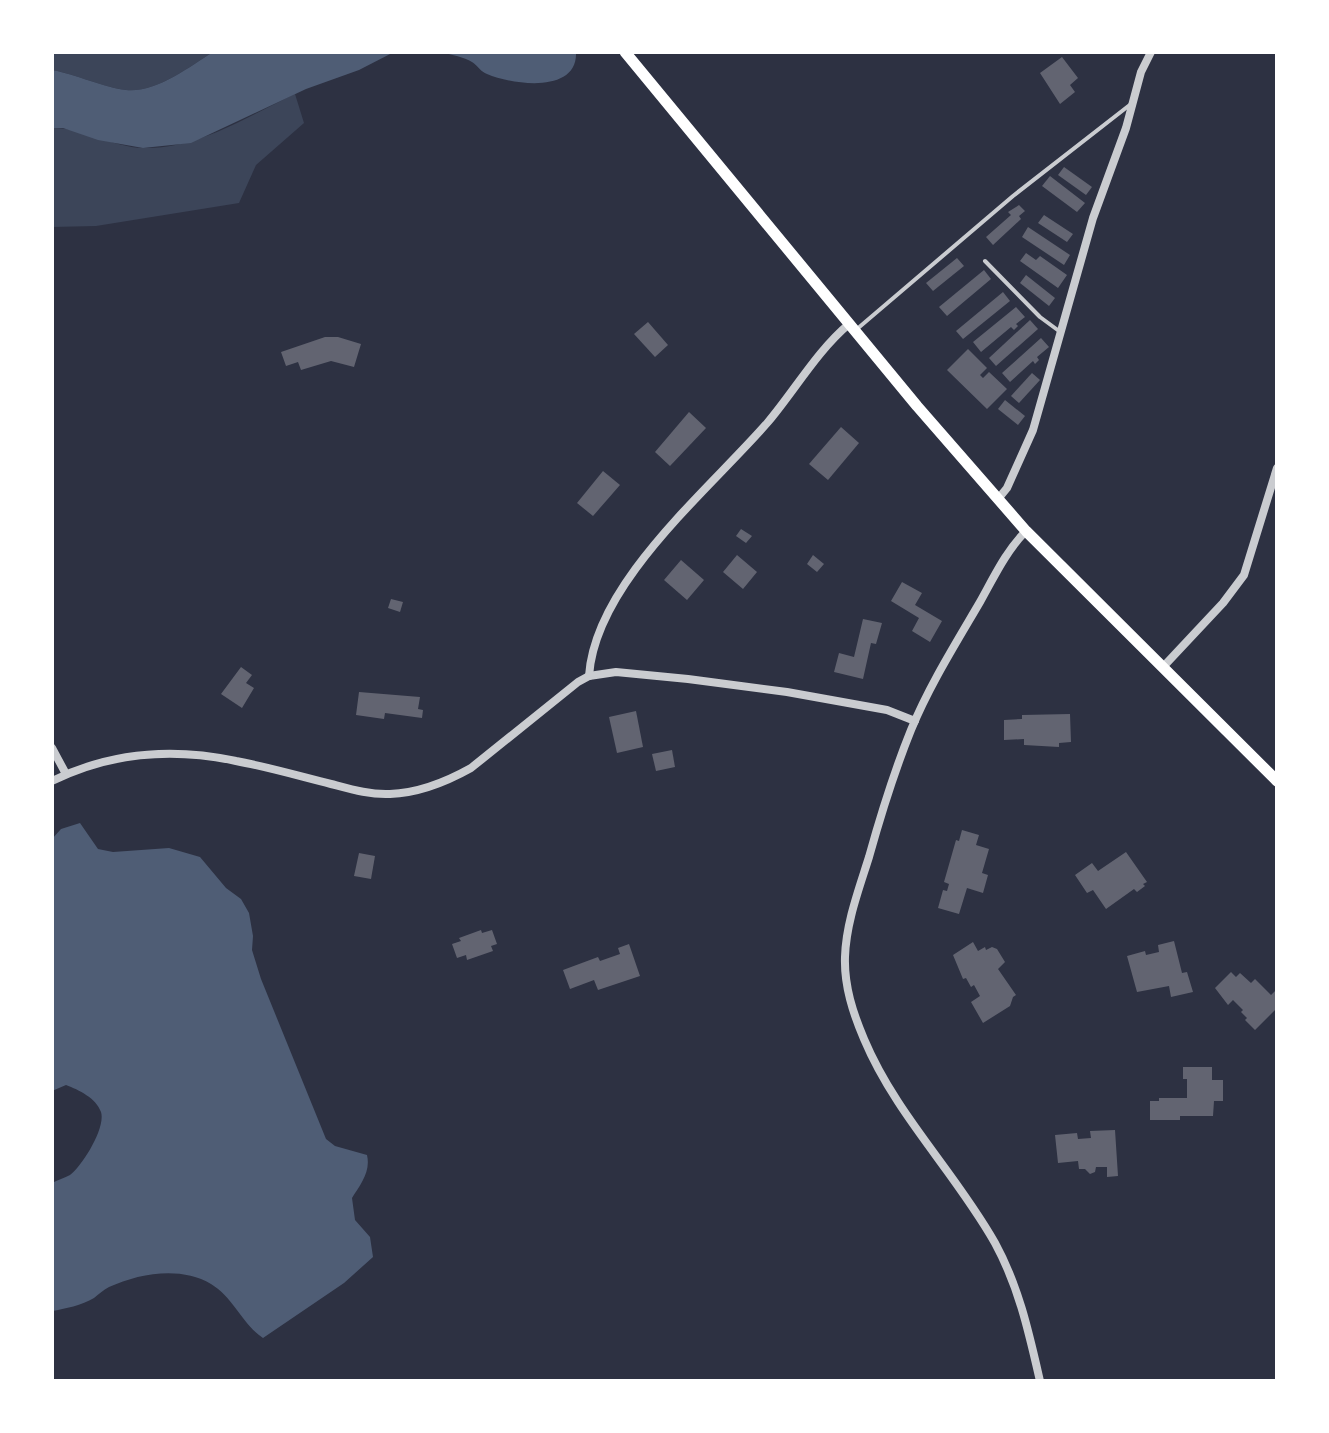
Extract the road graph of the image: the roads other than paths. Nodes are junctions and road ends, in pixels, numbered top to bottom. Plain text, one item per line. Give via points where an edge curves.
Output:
1 (625, 52) edge
2 (1151, 52) edge
3 (1131, 104) junction
4 (985, 261) dead end
5 (852, 327) junction
6 (1061, 333) junction
7 (1277, 468) edge
8 (998, 499) junction
9 (1026, 531) junction
10 (1163, 667) junction
11 (589, 676) junction
12 (915, 721) junction
13 (52, 748) edge
14 (66, 774) junction
15 (52, 781) edge
16 (1277, 781) edge
17 (1040, 1381) edge

1 - 5 main road
2 - 3 street
3 - 5 lane
3 - 6 street
4 - 6 lane
5 - 8 main road
5 - 11 street via 827,344 767,423 624,583 594,648
6 - 8 street via 1033,430
7 - 10 street via 1244,575
8 - 9 main road
9 - 10 main road
9 - 12 street
10 - 16 main road
11 - 12 street via 616,672 741,686 887,710
11 - 14 street via 471,768 410,792 360,791 234,760 171,753 118,756
12 - 17 street via 852,911 847,984 858,1025 888,1086 1008,1268
13 - 14 street
14 - 15 street

